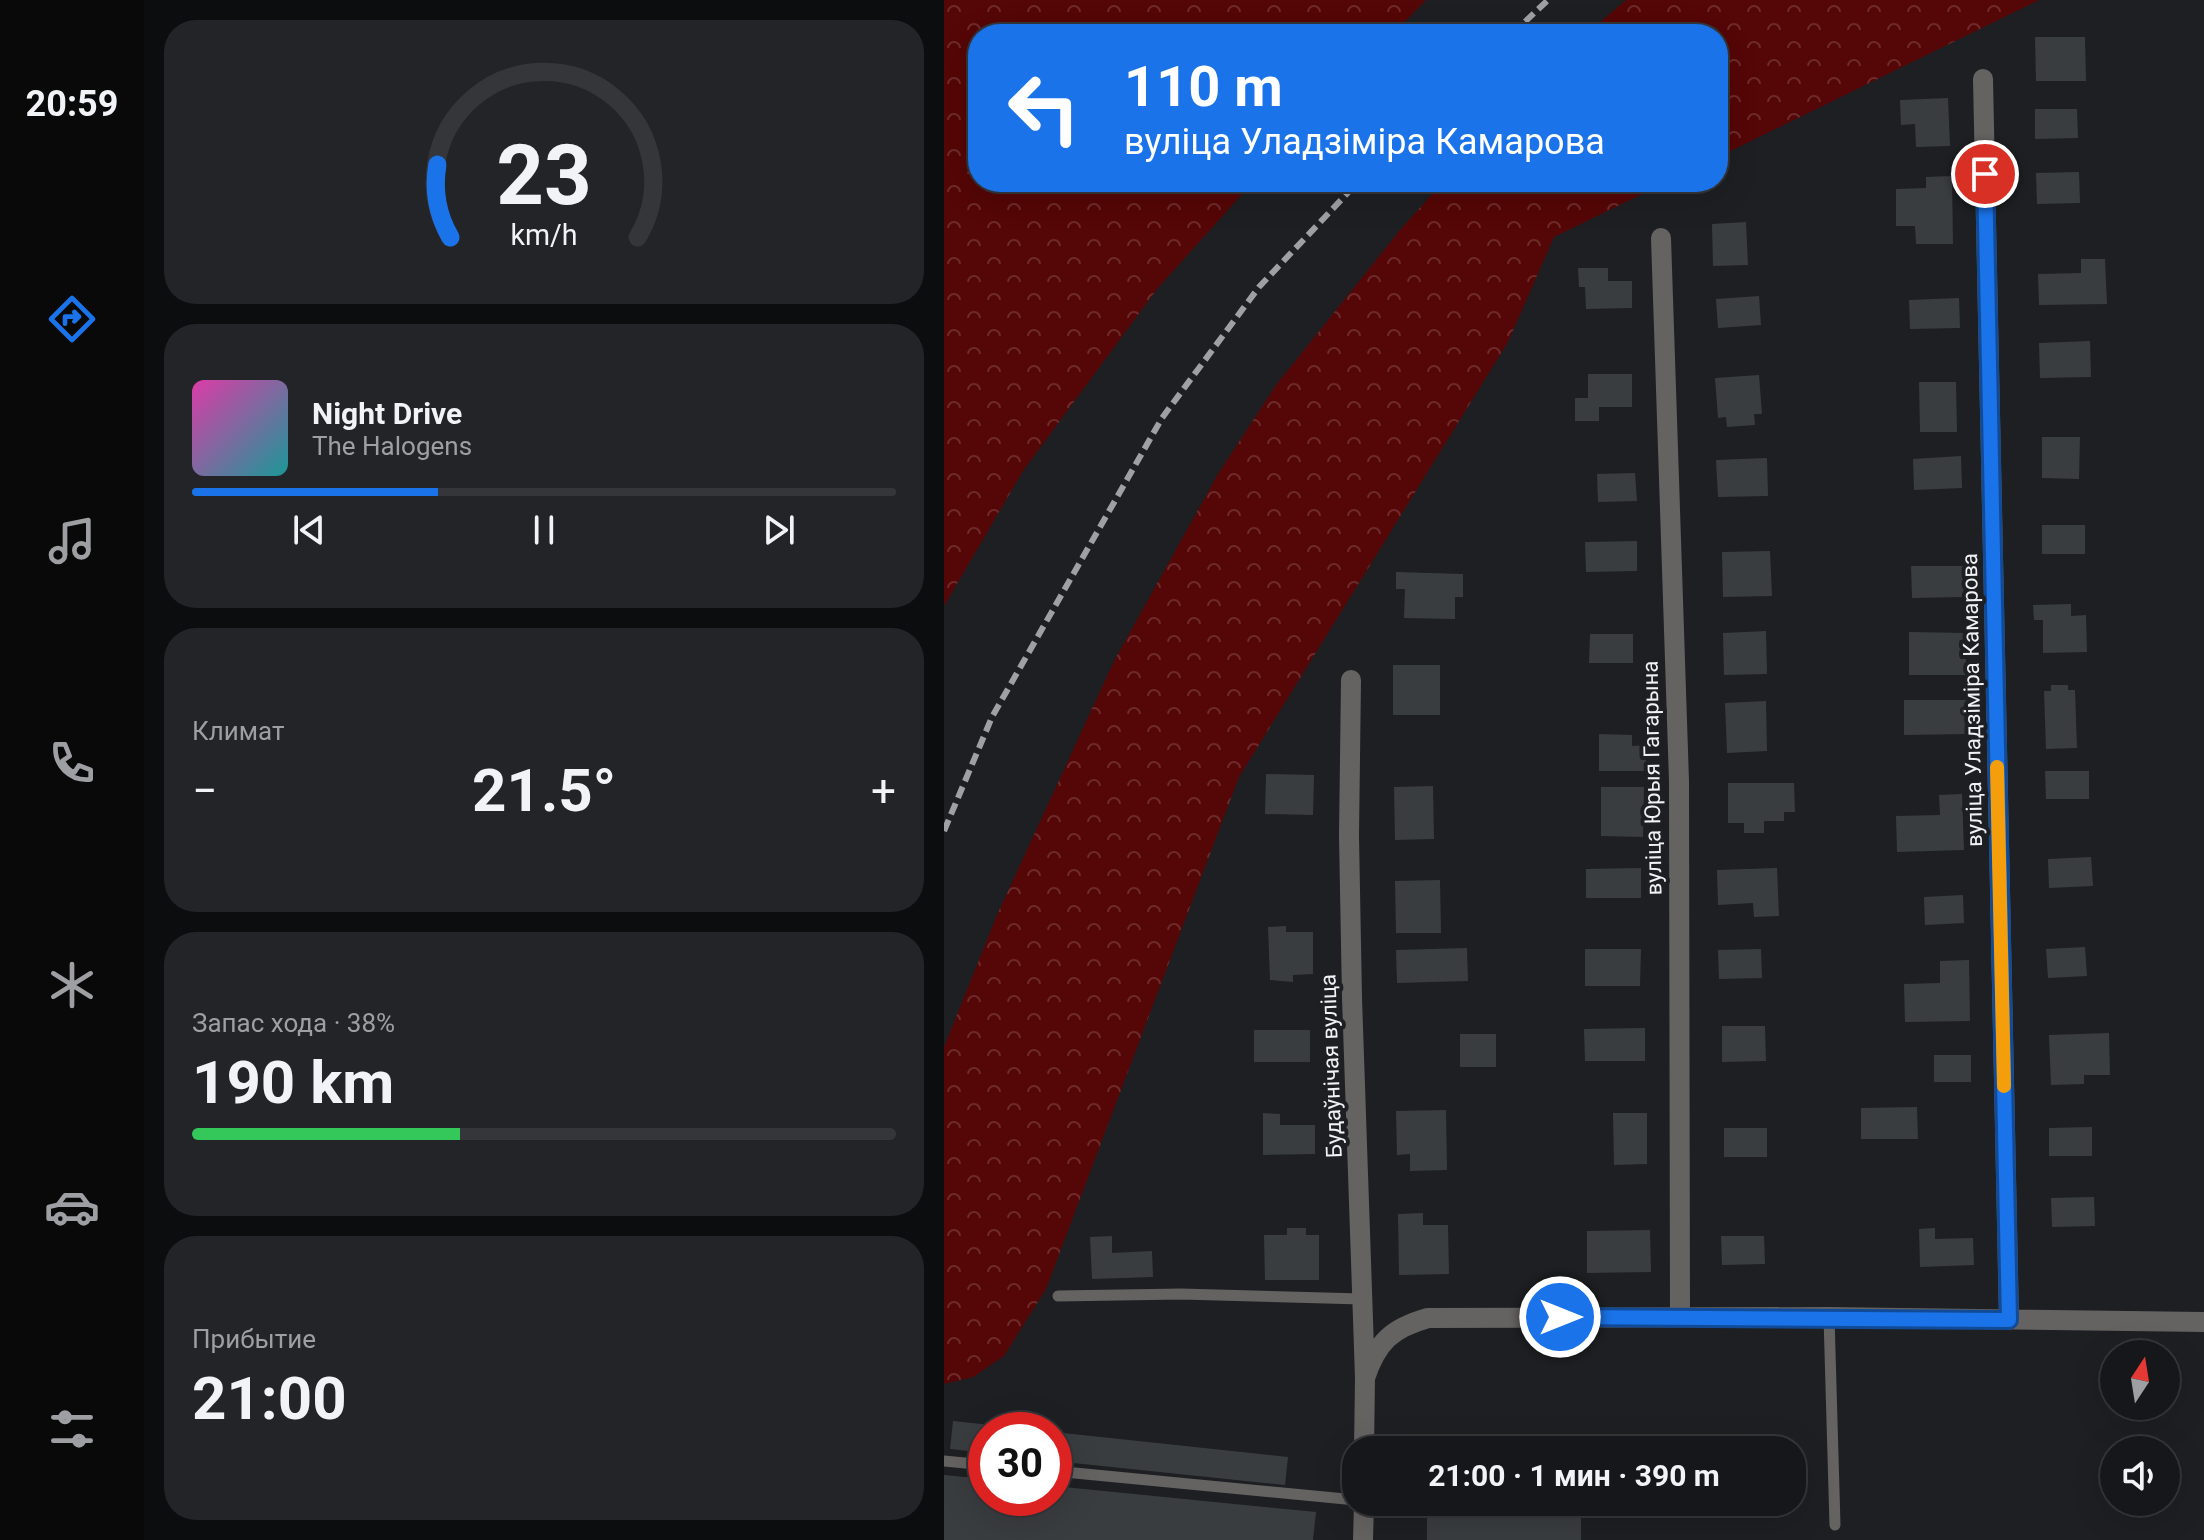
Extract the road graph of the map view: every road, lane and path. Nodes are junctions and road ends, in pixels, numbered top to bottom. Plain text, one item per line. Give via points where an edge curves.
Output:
1 (1983, 79) dead end
2 (1661, 238) dead end
3 (1351, 680) dead end
4 (1058, 1296) dead end
5 (1362, 1299) junction
6 (1680, 1317) junction
7 (1829, 1317) junction
8 (2009, 1320) junction
9 (2204, 1322) edge
10 (1365, 1378) junction
11 (1364, 1436) edge
12 (944, 1461) edge
13 (968, 1463) edge
14 (1072, 1473) edge
15 (1342, 1499) edge
16 (1364, 1516) edge
17 (1835, 1525) dead end
18 (1363, 1540) edge

1 - 8 street, вуліца Уладзіміра Камарова
2 - 6 street, вуліца Юрыя Гагарына via 1679,781
3 - 5 street, Будаўнічая вуліца via 1349,851
4 - 5 lane
5 - 10 street, Будаўнічая вуліца
6 - 7 street
6 - 10 street via 1428,1318 1388,1337 1377,1348
7 - 8 street
7 - 17 lane
8 - 9 street
10 - 11 street, Будаўнічая вуліца
12 - 13 lane
14 - 15 lane
16 - 18 street

